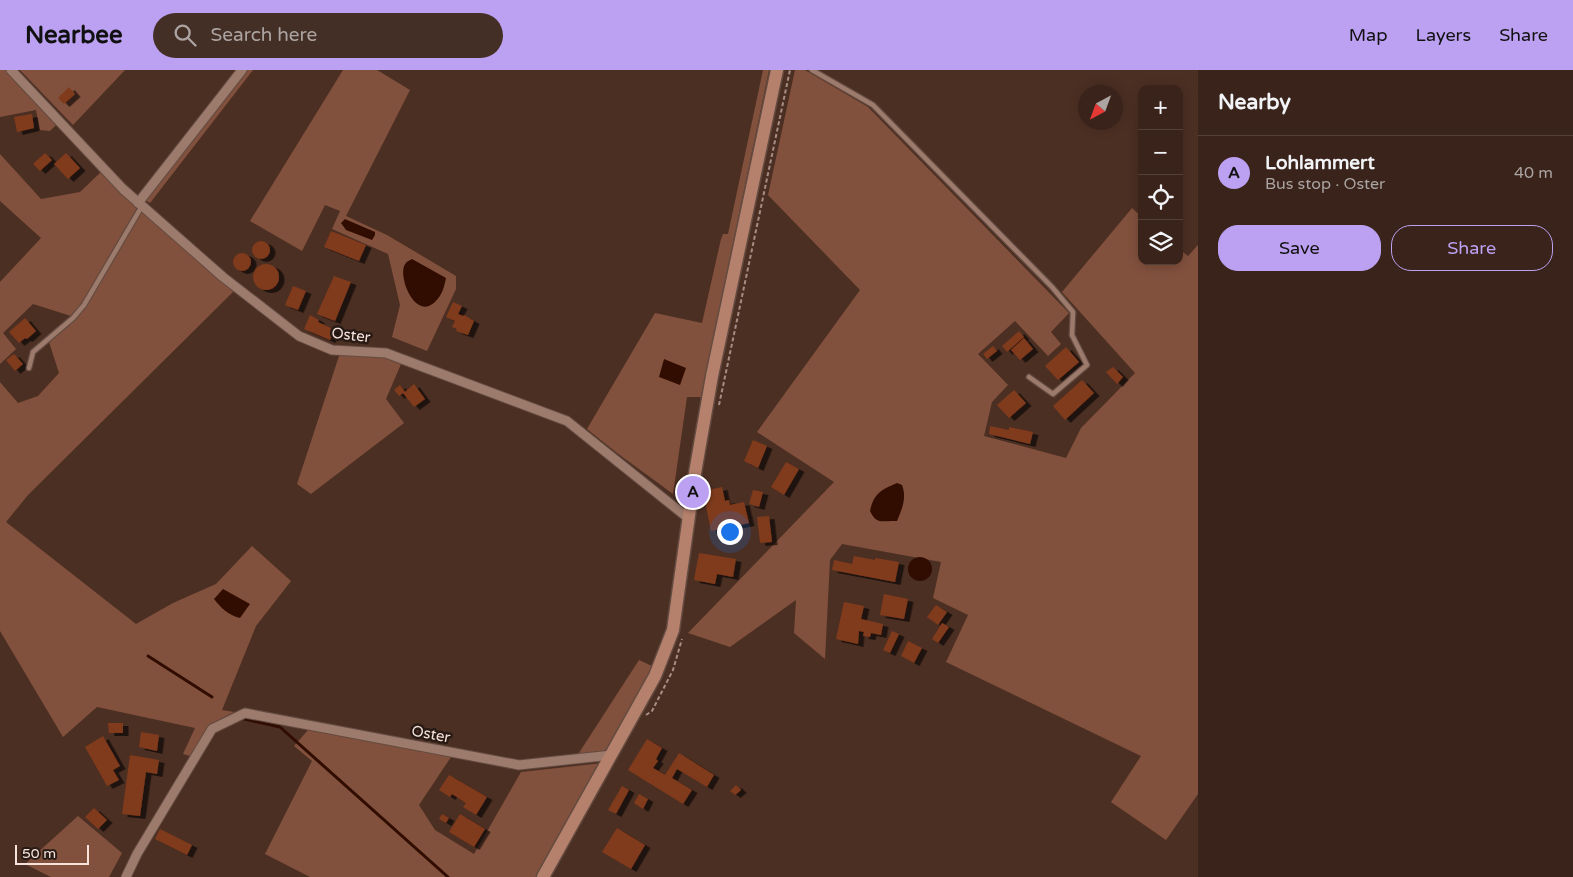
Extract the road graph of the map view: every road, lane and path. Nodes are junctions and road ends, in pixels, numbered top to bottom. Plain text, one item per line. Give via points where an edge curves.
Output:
1 (11, 70) edge
2 (242, 70) edge
3 (777, 70) edge
4 (812, 70) edge
5 (140, 204) junction
6 (29, 368) dead end
7 (1029, 377) dead end
8 (688, 518) junction
9 (612, 755) junction
10 (126, 877) edge
11 (543, 877) edge

1 - 5 street, Oster
2 - 5 street
3 - 8 main road via 712,376
4 - 7 lane via 872,105 1073,312 1072,335 1087,365 1053,394
5 - 6 lane via 84,305 33,352
5 - 8 street, Oster via 223,277 299,336 332,350 386,353 567,422
8 - 9 main road via 673,630 655,676
9 - 10 street, Oster via 519,765 245,713 212,729
9 - 11 main road

